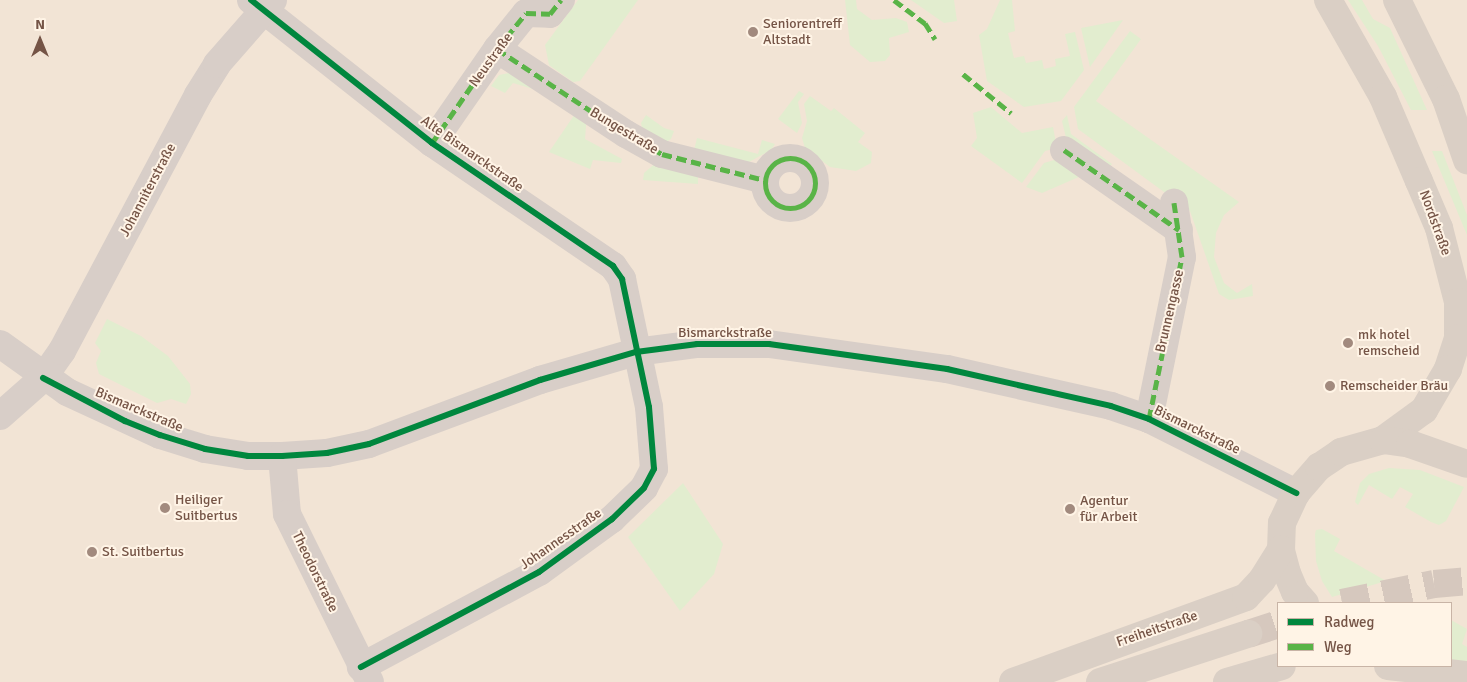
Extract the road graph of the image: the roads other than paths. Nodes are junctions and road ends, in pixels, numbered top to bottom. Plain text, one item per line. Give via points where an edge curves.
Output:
1 (561, 0) edge
2 (1328, 0) edge
3 (1398, 0) edge
4 (263, 4) edge
5 (498, 49) junction
6 (432, 143) junction
7 (1064, 150) dead end
8 (1467, 160) edge
9 (764, 180) dead end
10 (1174, 203) dead end
11 (1179, 230) junction
12 (0, 344) edge
13 (636, 352) junction
14 (43, 378) junction
15 (0, 416) edge
16 (1149, 419) junction
17 (1383, 440) junction
18 (282, 456) junction
19 (1467, 464) edge
20 (1296, 493) junction
21 (1281, 550) junction
22 (1303, 602) edge
23 (1248, 634) tunnel mouth
24 (1279, 667) edge
25 (1400, 672) edge
26 (365, 674) edge
27 (1467, 675) edge
28 (1014, 682) edge
29 (1100, 682) edge
30 (1227, 682) edge

1 - 5 street, Neustraße via 550,14 526,13
2 - 17 main road, Nordstraße via 1383,97 1439,228 1458,302 1458,338 1448,369 1424,410
3 - 8 main road via 1446,99
4 - 6 street, Alte Bismarckstraße
4 - 14 street, Johanniterstraße via 217,64 198,95 62,351
5 - 6 street, Neustraße
5 - 9 street, Bungestraße via 626,134 662,154
6 - 13 street, Alte Bismarckstraße via 613,266 622,279
7 - 11 street
10 - 11 street, Brunnengasse
11 - 16 street, Brunnengasse via 1182,257
12 - 14 street, Bismarckstraße
13 - 16 street, Bismarckstraße via 734,343 837,353 1032,386
13 - 18 street, Bismarckstraße via 540,380 369,444 327,453
13 - 26 street, Johannesstraße via 649,406 654,449 654,469 644,488 612,519 539,572
14 - 15 street, Johanniterstraße
14 - 18 street, Bismarckstraße via 125,421 160,435 204,449 248,456
16 - 20 street, Bismarckstraße
17 - 19 main road via 1418,446
17 - 20 main road via 1341,452 1319,467
18 - 26 street, Theodorstraße via 287,514
20 - 21 main road via 1282,523
21 - 22 main road via 1295,592
21 - 28 main road, Freiheitstraße via 1262,580 1239,600
23 - 29 main road
24 - 30 main road
25 - 27 main road

